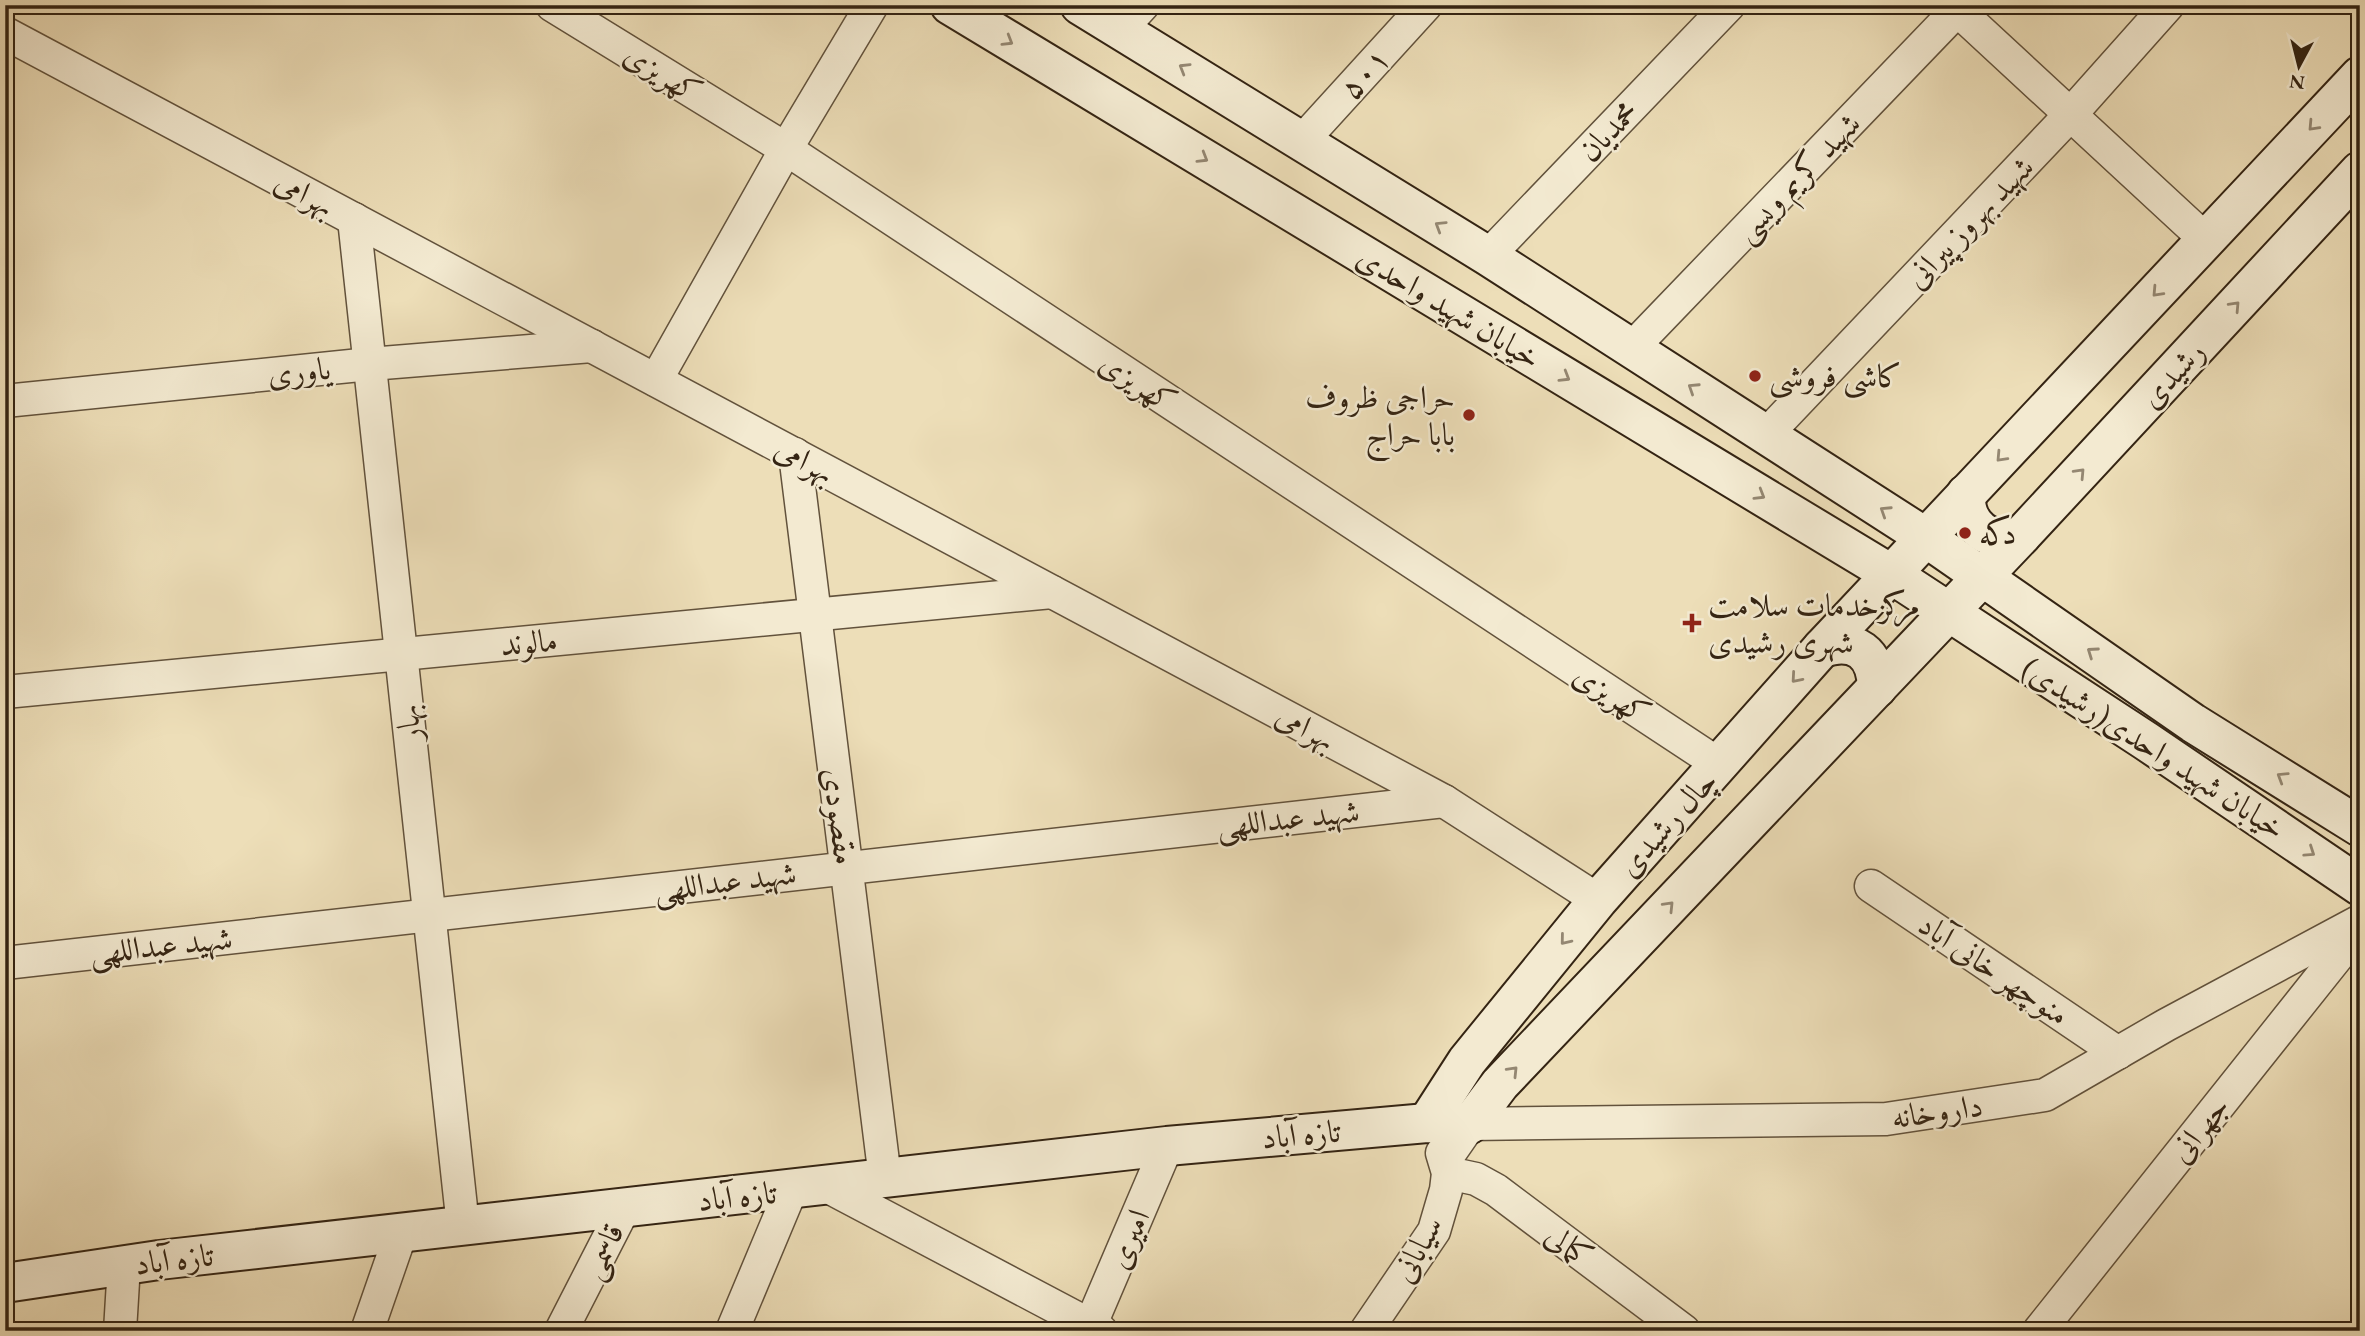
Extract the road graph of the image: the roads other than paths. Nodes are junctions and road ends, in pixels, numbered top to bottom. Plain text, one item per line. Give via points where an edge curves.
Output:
1 (552, 5) edge
2 (872, 5) edge
3 (950, 5) edge
4 (1080, 5) edge
5 (1426, 5) edge
6 (1729, 5) edge
7 (2168, 5) edge
8 (1957, 7) edge
9 (1132, 18) edge
10 (5, 33) edge
11 (2360, 76) edge
12 (2070, 115) junction
13 (1303, 140) junction
14 (786, 149) junction
15 (2360, 171) edge
16 (354, 219) junction
17 (2206, 240) junction
18 (1488, 256) junction
19 (592, 346) junction
20 (1631, 349) junction
21 (370, 364) junction
22 (656, 380) junction
23 (5, 401) edge
24 (1766, 435) junction
25 (795, 454) junction
26 (1966, 494) junction
27 (2021, 536) junction
28 (1926, 537) junction
29 (1891, 574) junction
30 (1983, 576) junction
31 (1052, 592) junction
32 (1947, 612) junction
33 (815, 615) junction
34 (1822, 648) junction
35 (401, 654) junction
36 (1877, 688) junction
37 (5, 692) edge
38 (1720, 765) junction
39 (1444, 801) junction
40 (2360, 827) edge
41 (847, 867) junction
42 (1871, 886) dead end
43 (2360, 886) edge
44 (1598, 900) junction
45 (429, 915) junction
46 (2360, 921) edge
47 (2360, 928) edge
48 (5, 962) edge
49 (2118, 1053) junction
50 (1427, 1123) junction
51 (1470, 1124) junction
52 (1167, 1146) junction
53 (1446, 1166) junction
54 (885, 1178) junction
55 (808, 1187) junction
56 (624, 1208) junction
57 (463, 1226) junction
58 (401, 1233) junction
59 (124, 1265) junction
60 (5, 1283) edge
61 (1094, 1329) edge
62 (120, 1331) edge
63 (367, 1331) edge
64 (561, 1331) edge
65 (732, 1331) edge
66 (1366, 1331) edge
67 (1684, 1331) edge
68 (2039, 1331) edge

1 - 14 street, کهریزی
2 - 14 street
3 -> 29 street, خیابان شهید واحدی
4 - 9 street, خیابان شهید واحدی
5 - 13 street, ۵۰۱
6 - 18 street, محمدیان
7 - 12 street, شهید بهروز پیرانی
8 - 12 street
8 - 20 street, شهید کریم ویسی
13 -> 9 street, خیابان شهید واحدی
10 - 16 street, بهرامی
11 -> 17 street
12 - 17 street
12 - 24 street, شهید بهروز پیرانی
18 -> 13 street, خیابان شهید واحدی
14 - 22 street
14 - 38 street, کهریزی
27 -> 15 street, رشیدی
16 - 19 street, بهرامی
16 - 21 street, بهار
17 -> 26 street
18 - 20 street, خیابان شهید واحدی
19 - 21 street, یاوری
19 - 22 street, بهرامی
24 -> 20 street, خیابان شهید واحدی
21 - 23 street, یاوری
21 - 35 street, بهار
22 - 25 street, بهرامی
28 -> 24 street, خیابان شهید واحدی
25 - 31 street, بهرامی
25 - 33 street, مقصودی
26 - 27 street via 1969,518 1986,536 1998,540
26 - 28 street
27 - 30 street, رشیدی
28 - 29 street, چال رشیدی
28 - 30 street, خیابان شهید واحدی
29 - 32 street, خیابان شهید واحدی
29 - 34 street, چال رشیدی
30 - 32 street, چال رشیدی
40 -> 30 street, خیابان شهید واحدی(رشیدی) via 2193,723
31 - 33 street, مالوند
31 - 39 street, بهرامی
32 - 36 street, چال رشیدی
32 -> 43 street, خیابان شهید واحدی(رشیدی)
33 - 35 street, مالوند
33 - 41 street, مقصودی
34 - 36 street via 1850,645 1862,651 1872,661
34 -> 38 street, چال رشیدی
35 - 37 street, مالوند
35 - 45 street, بهار
51 -> 36 street, چال رشیدی via 1500,1084
38 - 44 street, چال رشیدی
39 - 41 street, شهید عبداللهی
39 - 44 street, بهرامی
41 - 45 street, شهید عبداللهی
41 - 54 street, مقصودی
42 - 49 street, منوچهر خانی آباد
44 -> 50 street, چال رشیدی via 1466,1061
45 - 48 street, شهید عبداللهی
45 - 57 street, بهار
46 - 49 street, داروخانه
47 - 68 street, جهرانی
49 - 51 street, داروخانه via 2045,1095 1886,1119
50 - 51 street, تازه آباد
50 - 52 street, تازه آباد
50 - 53 street
51 - 53 street, سیابانی
52 - 54 street, تازه آباد
52 - 61 street, امیری
53 - 66 street, سیابانی via 1446,1190 1434,1231
53 - 67 street, کمالی via 1496,1190
54 - 55 street, تازه آباد
55 - 56 street, تازه آباد
55 - 61 street
55 - 65 street
56 - 57 street, تازه آباد
56 - 64 street, قاسمی
57 - 58 street, تازه آباد
58 - 59 street, تازه آباد
58 - 63 street
59 - 60 street, تازه آباد
59 - 62 street

